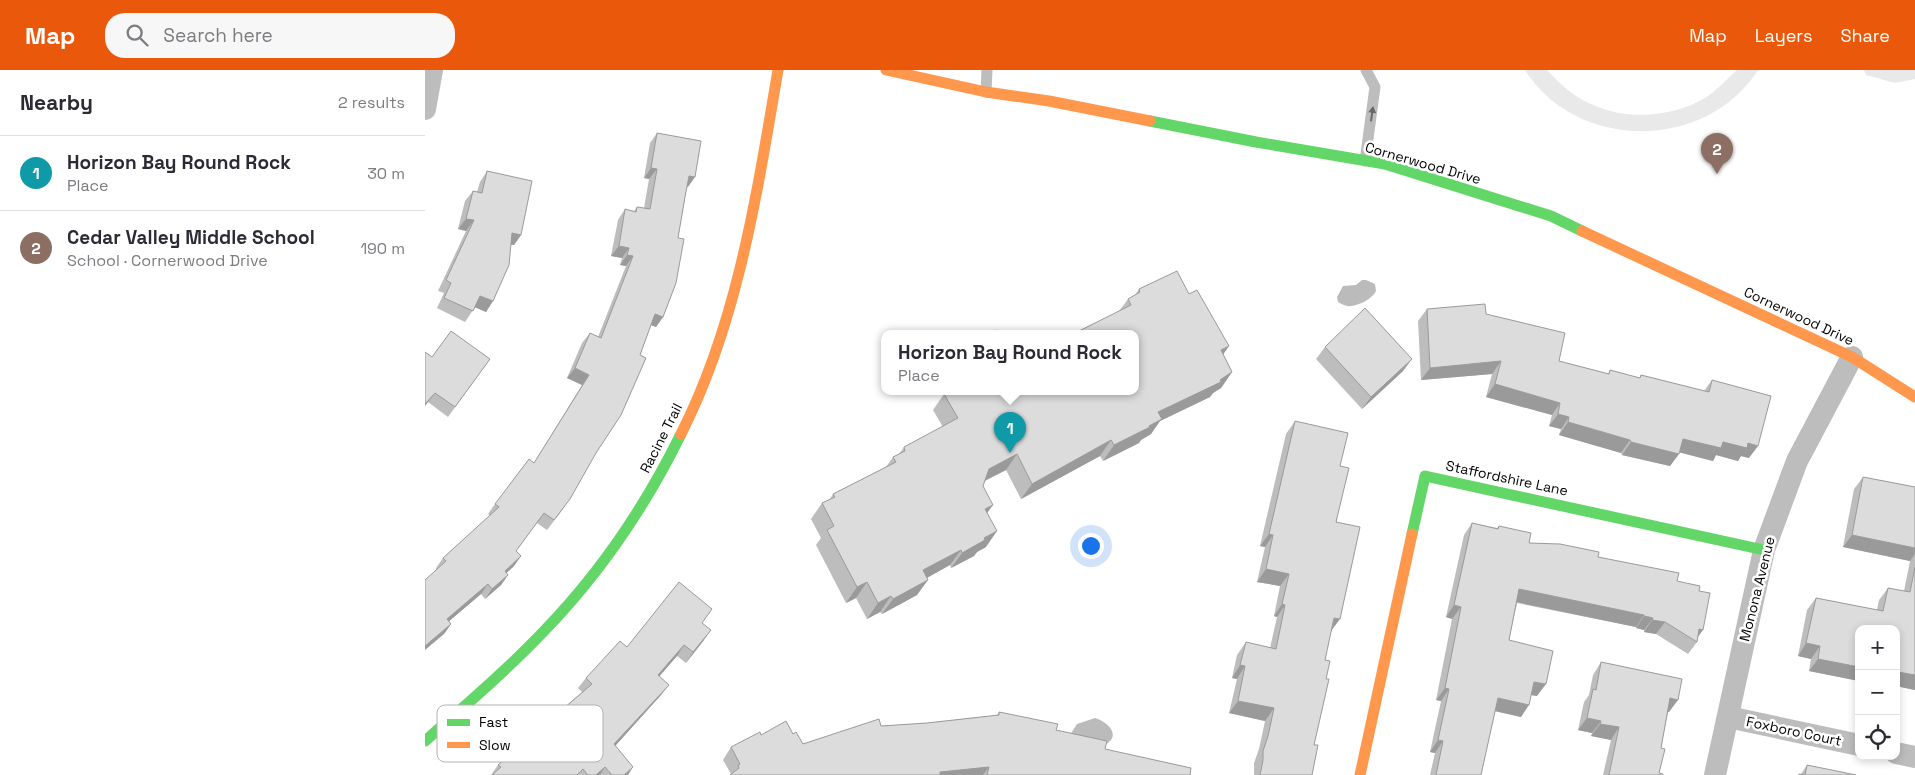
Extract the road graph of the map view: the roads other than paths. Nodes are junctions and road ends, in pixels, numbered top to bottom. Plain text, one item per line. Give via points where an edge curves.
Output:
1 (432, 70) edge
2 (778, 70) edge
3 (886, 70) edge
4 (987, 70) edge
5 (1366, 70) edge
6 (986, 92) junction
7 (425, 109) edge
8 (1365, 161) junction
9 (1852, 357) junction
10 (1915, 397) edge
11 (1764, 550) junction
12 (464, 705) edge
13 (1728, 717) junction
14 (437, 730) edge
15 (425, 741) edge
16 (1855, 744) edge
17 (1900, 754) edge
18 (1915, 757) edge
19 (1360, 775) edge
20 (1715, 775) edge

1 - 7 street
2 - 12 street, Racine Trail via 760,177 730,303 711,365 686,425 656,482 620,537 569,603 538,638
3 - 6 street, Cornerwood Drive
4 - 6 lane
8 -> 5 lane via 1375,87
6 - 8 street, Cornerwood Drive
8 - 9 street, Cornerwood Drive via 1385,164 1551,216
9 - 10 street, Cornerwood Drive
9 - 11 street, Monona Avenue via 1797,461
11 - 13 street, Monona Avenue
11 - 19 street, Staffordshire Lane via 1425,476
13 - 16 street, Foxboro Court
13 - 20 street, Monona Avenue
14 - 15 street, Racine Trail
17 - 18 street

